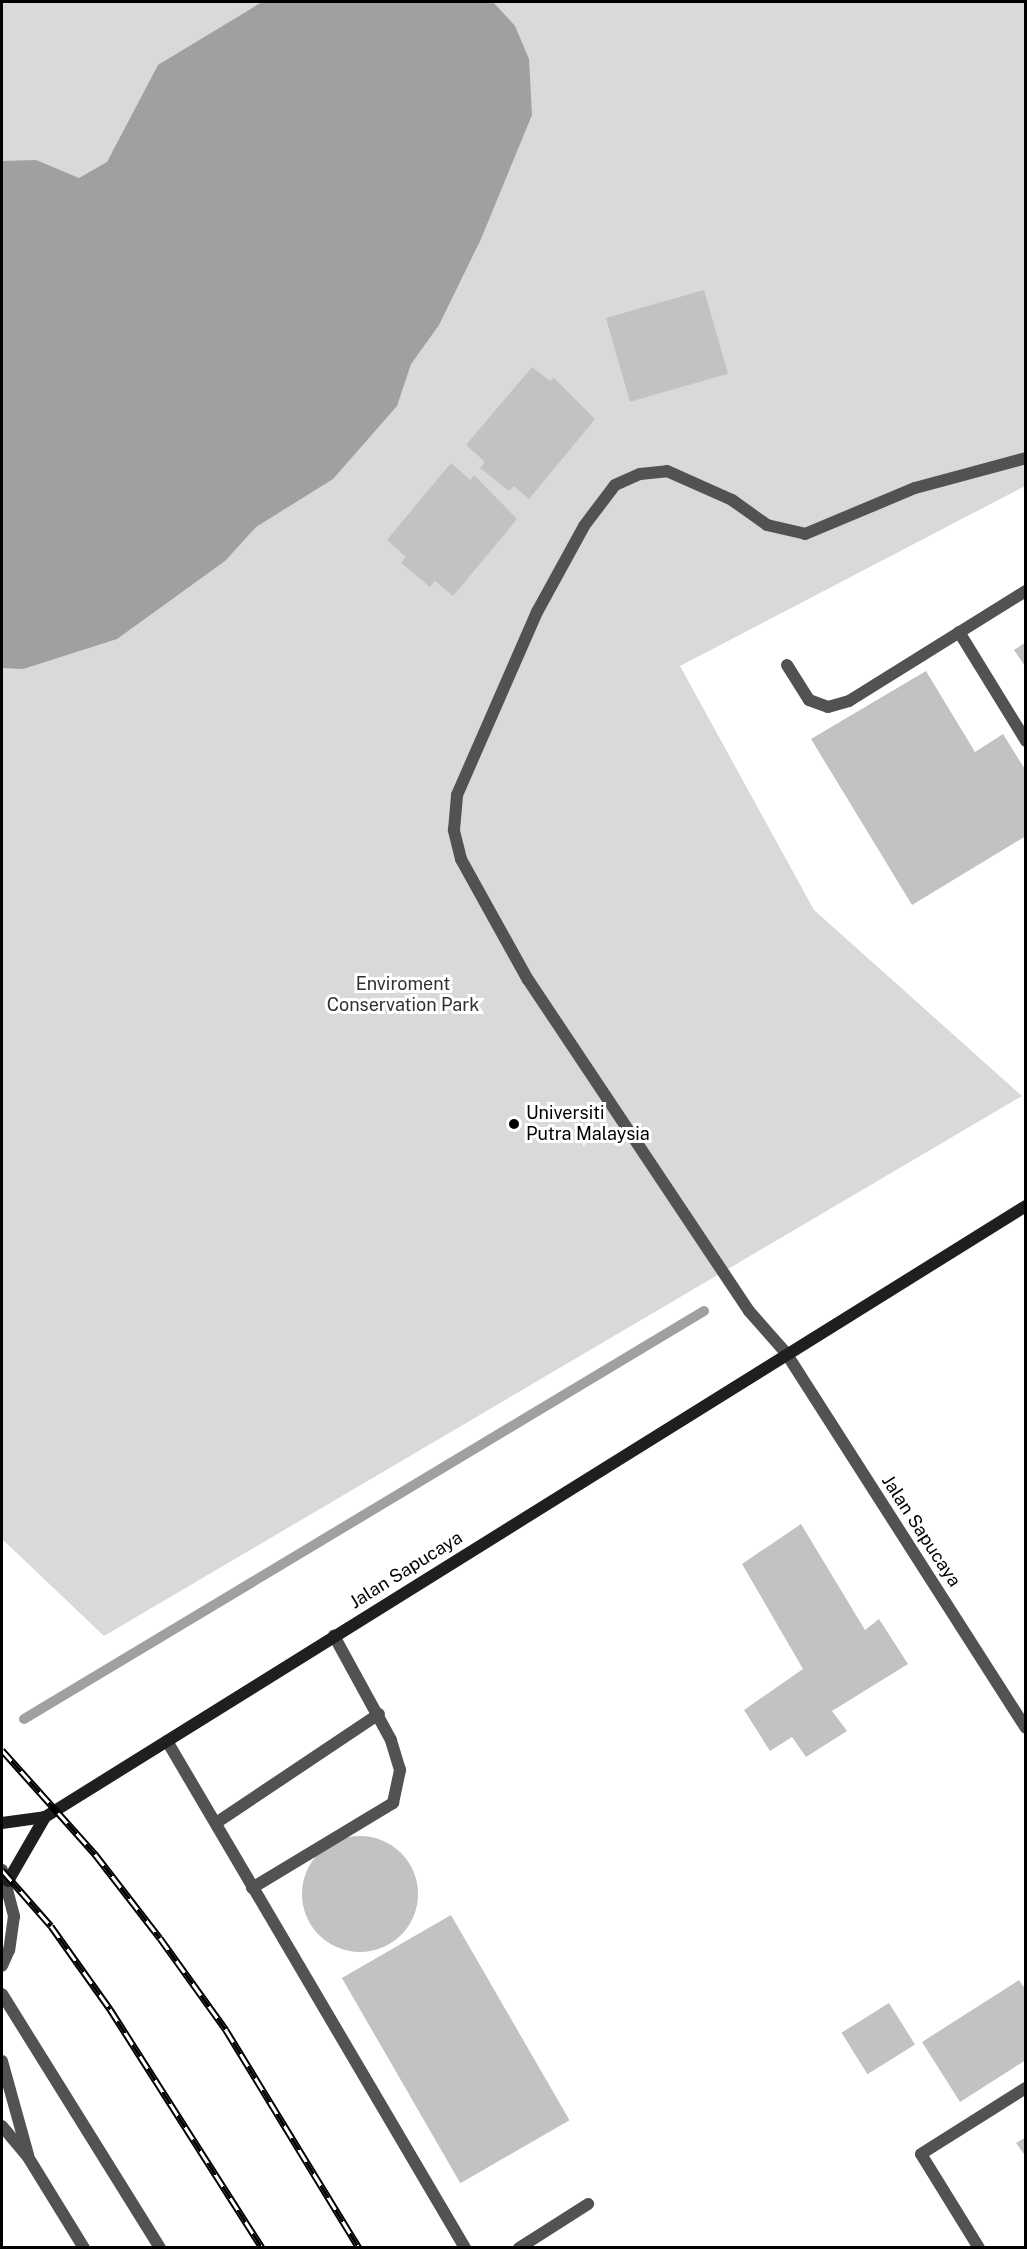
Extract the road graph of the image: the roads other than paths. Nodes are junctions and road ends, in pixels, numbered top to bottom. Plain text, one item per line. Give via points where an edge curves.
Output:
1 (1026, 458) edge
2 (1026, 591) edge
3 (959, 632) junction
4 (787, 665) dead end
5 (1026, 741) edge
6 (1026, 1206) edge
7 (786, 1353) junction
8 (334, 1636) junction
9 (380, 1714) junction
10 (1026, 1728) edge
11 (167, 1741) junction
12 (45, 1817) junction
13 (2, 1823) edge
14 (216, 1823) junction
15 (4, 1876) edge
16 (252, 1888) junction
17 (2, 1966) edge
18 (2, 1994) edge
19 (2, 2061) edge
20 (1026, 2088) edge
21 (2, 2126) edge
22 (28, 2157) junction
23 (588, 2204) dead end
24 (84, 2247) edge
25 (160, 2247) edge
26 (465, 2247) edge
27 (519, 2247) edge
28 (980, 2247) edge

1 - 7 street via 915,488 805,534 767,525 732,500 667,471 640,474 615,485 584,526 537,612 457,795 454,830 461,859 528,980 749,1311
2 - 3 street
3 - 4 street via 849,701 828,707 809,700
3 - 5 street
6 - 7 street, Jalan Sapucaya
7 - 8 street, Jalan Sapucaya
7 - 10 street, Jalan Sapucaya
8 - 9 street
8 - 11 street, Jalan Sapucaya
9 - 14 street
9 - 16 street via 400,1770 393,1803
11 - 12 street, Jalan Sapucaya
11 - 14 street
12 - 13 street
12 - 15 street
14 - 16 street
15 - 17 street via 14,1916 9,1950
16 - 26 street
18 - 25 street
19 - 22 street
20 - 28 street via 921,2154
21 - 22 street
22 - 24 street
23 - 27 street

